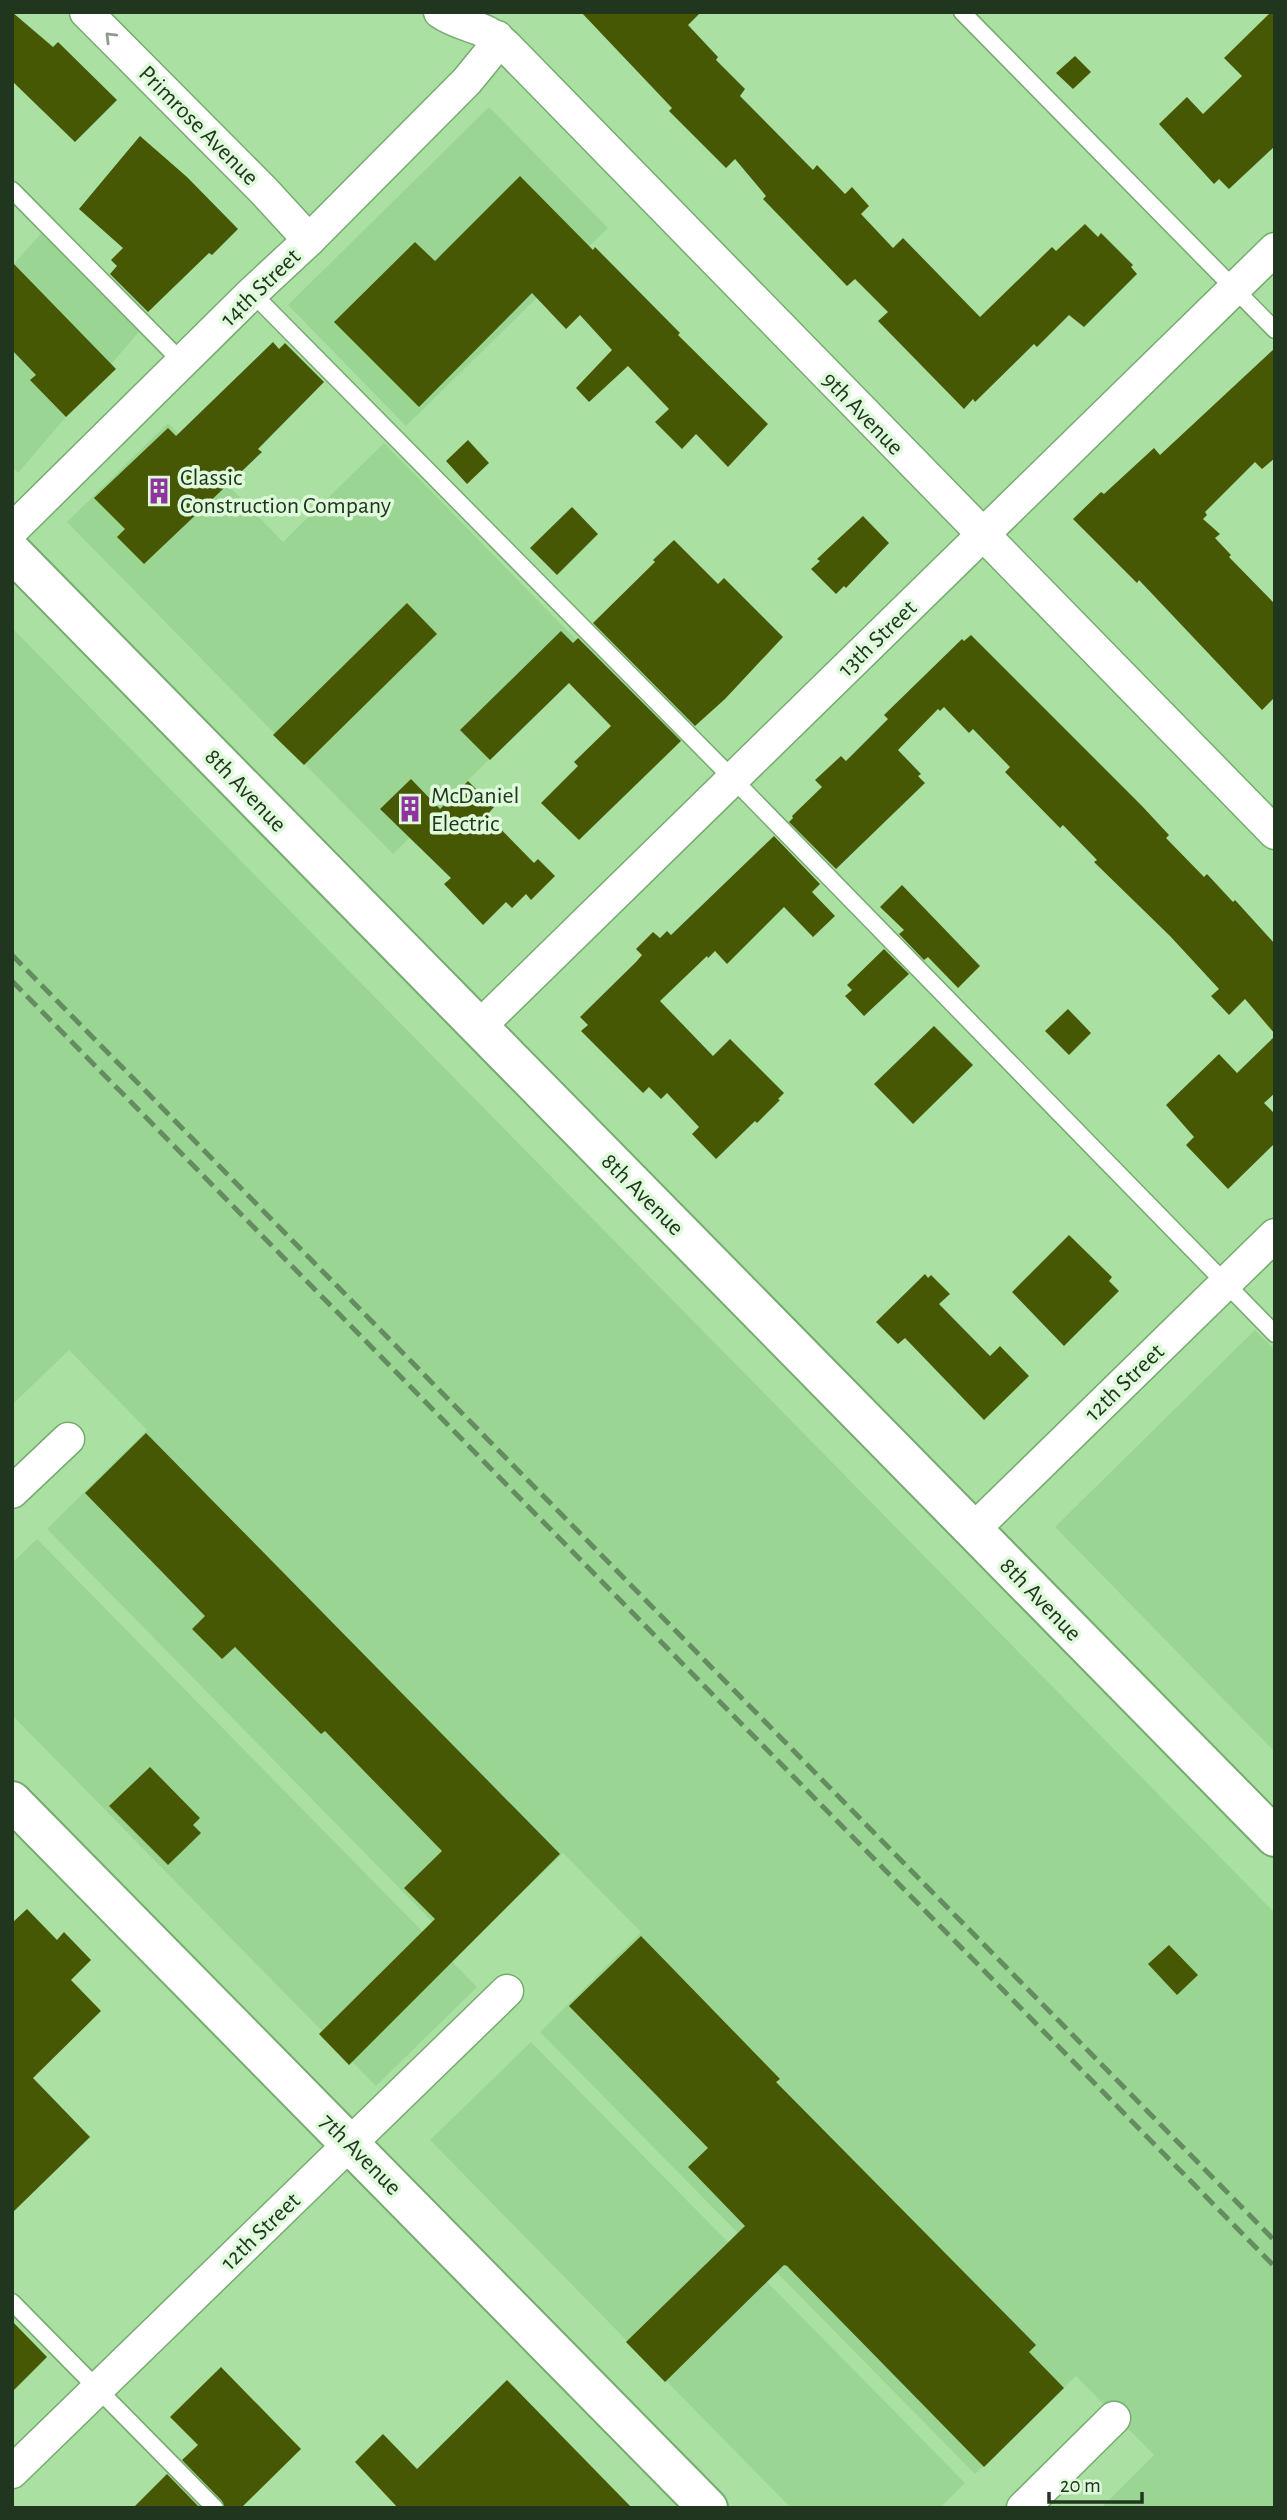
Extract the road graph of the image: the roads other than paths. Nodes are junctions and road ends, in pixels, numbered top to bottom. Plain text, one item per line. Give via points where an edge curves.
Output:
1 (86, 12) edge
2 (962, 12) edge
3 (452, 15) edge
4 (498, 37) junction
5 (12, 190) edge
6 (309, 240) junction
7 (1275, 248) edge
8 (1234, 289) junction
9 (252, 293) junction
10 (1275, 330) edge
11 (182, 362) junction
12 (12, 530) edge
13 (982, 535) junction
14 (12, 552) edge
15 (733, 779) junction
16 (1275, 833) edge
17 (479, 1027) junction
18 (1275, 1235) edge
19 (1225, 1284) junction
20 (1275, 1334) edge
21 (68, 1439) dead end
22 (12, 1492) edge
23 (973, 1530) junction
24 (12, 1801) edge
25 (1275, 1837) edge
26 (507, 1990) dead end
27 (350, 2143) junction
28 (12, 2302) edge
29 (97, 2388) junction
30 (1114, 2418) dead end
31 (12, 2472) edge
32 (215, 2508) edge
33 (708, 2508) edge
34 (1023, 2508) edge

6 -> 1 street, Primrose Avenue
2 - 8 lane
3 - 4 street, 9th Avenue
4 - 6 street, 14th Street via 470,79
4 - 13 street, 9th Avenue
5 - 11 lane
6 - 9 street, 14th Street
7 - 8 street, 13th Street
8 - 10 lane
8 - 13 street, 13th Street
9 - 11 street, 14th Street
9 - 15 lane
11 - 12 street, 14th Street
13 - 15 street, 13th Street
13 - 16 street, 9th Avenue
14 - 17 main road, 8th Avenue
15 - 17 street, 13th Street
15 - 19 lane
17 - 23 main road, 8th Avenue
18 - 19 street, 12th Street
19 - 20 lane
19 - 23 street, 12th Street
21 - 22 street
23 - 25 main road, 8th Avenue
24 - 27 main road, 7th Avenue
26 - 27 street, 12th Street
27 - 29 street, 12th Street
27 - 33 main road, 7th Avenue
28 - 29 lane
29 - 31 street, 12th Street
29 - 32 lane
30 - 34 street

